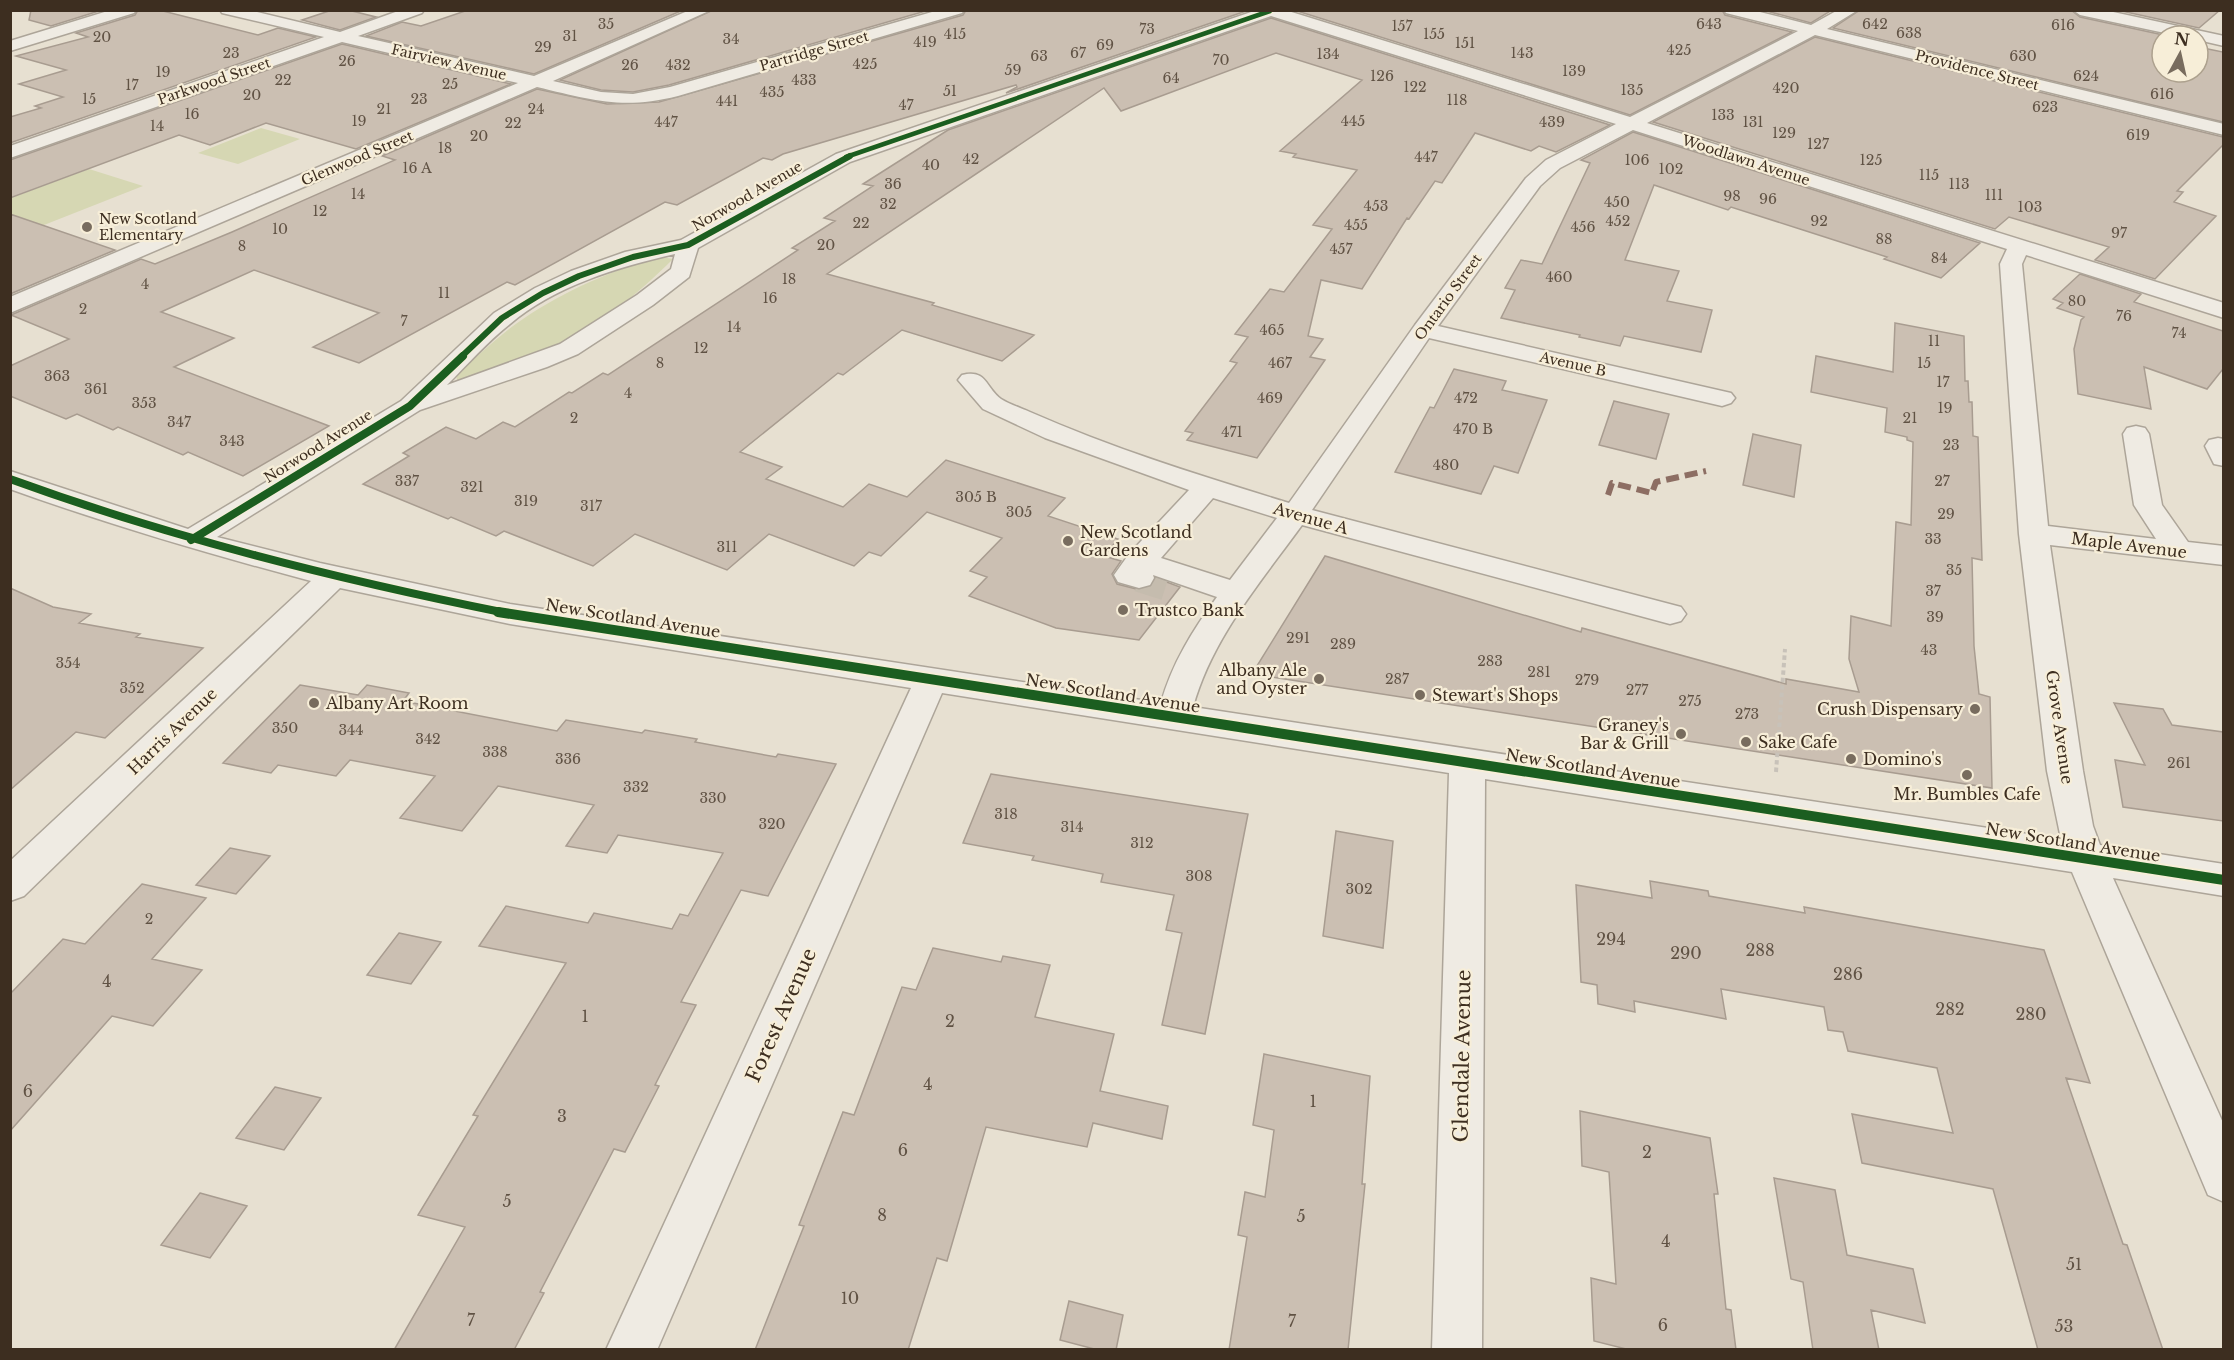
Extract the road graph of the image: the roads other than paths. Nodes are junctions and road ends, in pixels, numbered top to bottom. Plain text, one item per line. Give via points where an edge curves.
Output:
1 (129, 10) edge
2 (227, 10) edge
3 (417, 10) edge
4 (704, 10) edge
5 (914, 10) edge
6 (957, 10) edge
7 (1731, 10) edge
8 (1851, 10) edge
9 (2080, 10) edge
10 (1269, 11) edge
11 (934, 17) junction
12 (1815, 31) junction
13 (341, 37) junction
14 (2223, 41) edge
15 (10, 46) edge
16 (534, 82) junction
17 (672, 92) joint
18 (1633, 124) junction
19 (2223, 130) edge
20 (10, 152) edge
21 (688, 245) junction
22 (2018, 248) junction
23 (10, 306) edge
24 (2223, 312) edge
25 (1423, 330) junction
26 (971, 380) dead end
27 (1722, 398) dead end
28 (410, 406) junction
29 (2136, 434) dead end
30 (10, 479) edge
31 (1207, 487) junction
32 (1295, 514) junction
33 (2034, 534) junction
34 (191, 540) junction
35 (2179, 551) junction
36 (2223, 556) edge
37 (333, 577) junction
38 (1177, 590) tunnel mouth
39 (1232, 600) junction
40 (1670, 614) dead end
41 (931, 680) junction
42 (1173, 718) junction
43 (1467, 763) junction
44 (2086, 860) junction
45 (2223, 880) edge
46 (10, 885) edge
47 (2223, 1179) edge
48 (631, 1350) edge
49 (1456, 1350) edge

1 - 15 street
2 - 13 street, Fairview Avenue
3 - 13 street, Parkwood Street
4 - 16 street, Glenwood Street
5 - 11 street
6 - 11 street, Partridge Street
7 - 12 street, Providence Street
8 - 12 street, Ontario Street
9 - 14 street
10 - 18 street, Woodlawn Avenue
10 - 21 street, Norwood Avenue via 843,158
11 - 17 street, Partridge Street
12 - 18 street, Ontario Street
12 - 19 street, Providence Street
13 - 16 street, Fairview Avenue
13 - 20 street, Parkwood Street
16 - 17 street, Fairview Avenue via 614,99
16 - 23 street, Glenwood Street
18 - 22 street, Woodlawn Avenue
18 - 25 street, Ontario Street via 1553,164 1533,182
21 - 28 street, Norwood Avenue via 633,257 543,293 501,318
21 - 28 street, Norwood Avenue via 681,272 569,349
22 - 24 street, Woodlawn Avenue
22 - 33 street, Grove Avenue via 2011,264
25 - 27 street, Avenue B
25 - 32 street, Ontario Street
26 - 31 street, Avenue A via 992,404 1002,409 1054,432
28 - 34 street, Norwood Avenue
29 - 35 street via 2148,505
30 - 34 street, New Scotland Avenue
31 - 32 street, Avenue A
31 - 39 street via 1140,569
32 - 39 street, Ontario Street
32 - 40 street, Avenue A
33 - 35 street, Maple Avenue
33 - 44 street, Grove Avenue via 2068,790
34 - 37 street, New Scotland Avenue
35 - 36 street, Maple Avenue
37 - 41 street, New Scotland Avenue via 510,614
37 - 46 street, Harris Avenue
38 - 39 street
39 - 42 street, Ontario Street via 1208,632 1189,669
41 - 42 street, New Scotland Avenue
41 - 48 street, Forest Avenue
42 - 43 street, New Scotland Avenue
43 - 44 street, New Scotland Avenue
43 - 49 street, Glendale Avenue
44 - 45 street, New Scotland Avenue
44 - 47 street, Grove Avenue

